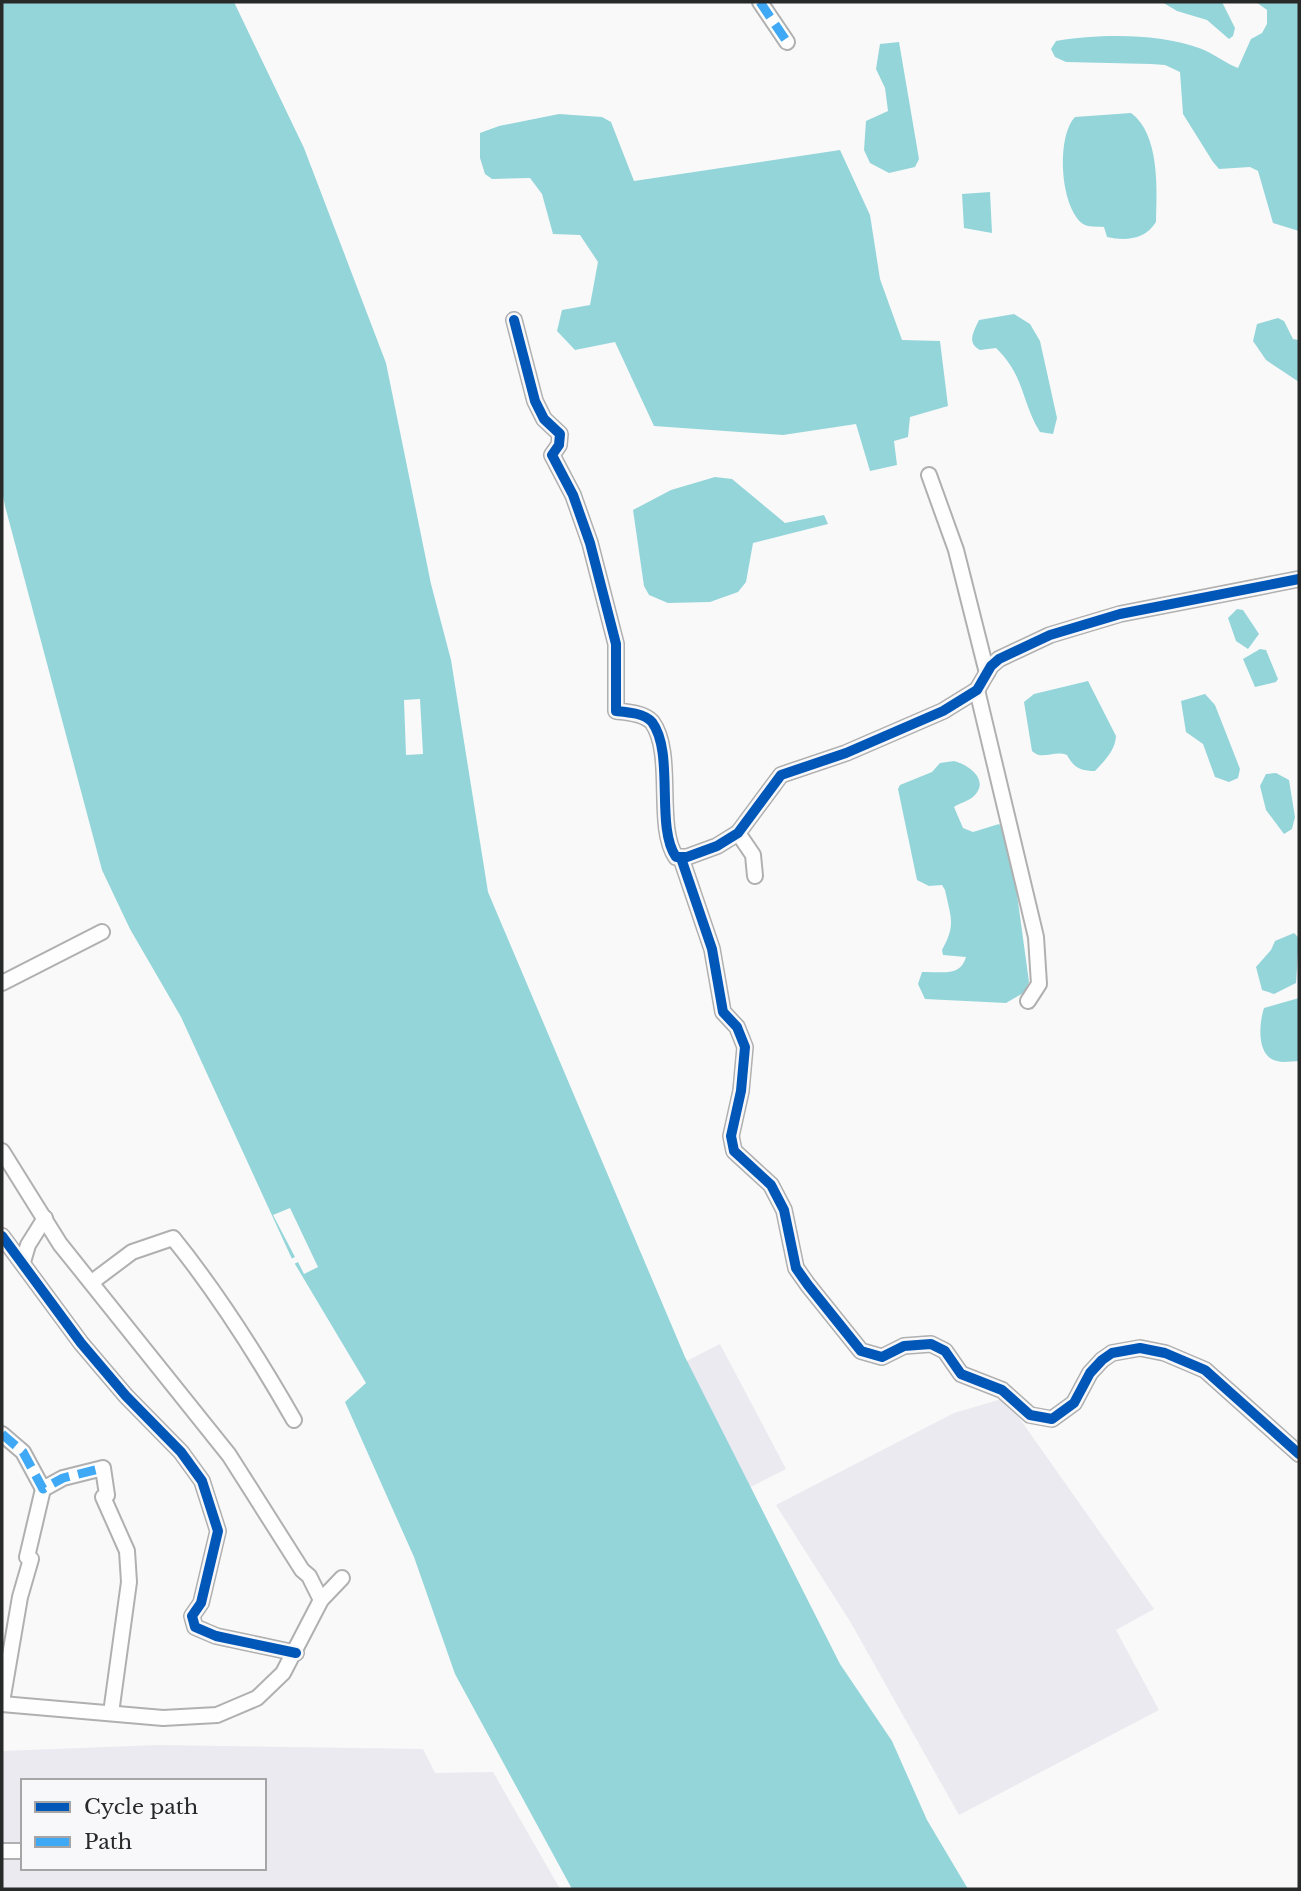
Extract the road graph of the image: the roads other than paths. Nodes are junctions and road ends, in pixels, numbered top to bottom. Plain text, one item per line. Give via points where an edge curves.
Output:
1 (760, 2) edge
2 (787, 43) dead end
3 (514, 320) dead end
4 (929, 475) dead end
5 (1299, 579) edge
6 (987, 673) junction
7 (978, 690) junction
8 (738, 833) junction
9 (681, 858) junction
10 (755, 876) dead end
11 (102, 932) dead end
12 (2, 983) edge
13 (1028, 1001) dead end
14 (2, 1151) edge
15 (45, 1219) junction
16 (2, 1236) edge
17 (23, 1262) junction
18 (92, 1282) junction
19 (294, 1420) dead end
20 (2, 1434) edge
21 (1299, 1454) edge
22 (43, 1489) junction
23 (342, 1578) dead end
24 (321, 1600) junction
25 (296, 1653) junction
26 (2, 1703) edge
27 (111, 1713) junction
28 (2, 1851) edge
29 (21, 1851) edge

1 - 2 street
3 - 9 street via 536,401 544,419 560,434 553,456 590,543 616,644 616,711 644,717 656,732 669,840
4 - 6 street via 956,550
5 - 6 street via 1120,614 1050,635 999,659
6 - 7 street
7 - 8 street via 916,724 781,775
7 - 13 street via 1036,937 1039,984
8 - 9 street
8 - 10 street via 752,855
9 - 21 street via 712,949 723,1012 737,1027 745,1046 731,1136 734,1151 771,1185 783,1210 796,1268 861,1351 882,1357 904,1346 931,1344 944,1351 961,1374 1002,1390 1030,1415 1052,1419 1074,1403 1090,1373 1112,1353 1148,1349 1206,1370
11 - 12 street
14 - 15 street
15 - 17 street
15 - 18 street
16 - 17 street
17 - 25 street via 80,1343 202,1481 218,1531 201,1603 192,1616 195,1627
18 - 19 street via 132,1252 173,1238 257,1356
18 - 24 street via 229,1455
20 - 22 street via 23,1452
22 - 26 street
22 - 27 street via 63,1478 103,1468 107,1495 103,1497 127,1551 129,1582
23 - 24 street
24 - 25 street
25 - 27 street via 257,1698 217,1715 163,1718
26 - 27 street
28 - 29 street

